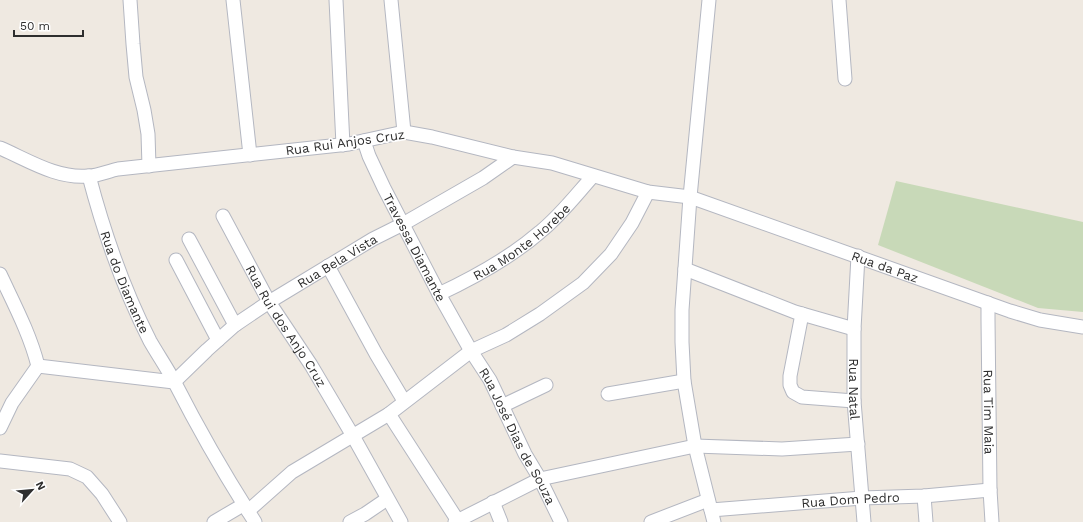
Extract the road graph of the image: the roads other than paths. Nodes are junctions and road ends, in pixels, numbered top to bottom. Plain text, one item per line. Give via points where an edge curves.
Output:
1 (130, 0) edge
2 (233, 0) edge
3 (336, 0) edge
4 (391, 0) edge
5 (709, 0) edge
6 (839, 0) edge
7 (845, 79) dead end
8 (404, 132) junction
9 (364, 141) junction
10 (343, 145) junction
11 (0, 148) edge
12 (250, 155) junction
13 (513, 157) junction
14 (149, 166) junction
15 (89, 176) junction
16 (593, 176) junction
17 (648, 192) junction
18 (690, 197) junction
19 (222, 216) dead end
20 (403, 224) junction
21 (189, 239) dead end
22 (858, 256) junction
23 (176, 260) dead end
24 (328, 266) junction
25 (685, 269) junction
26 (0, 274) edge
27 (439, 294) junction
28 (269, 302) junction
29 (988, 303) junction
30 (802, 314) junction
31 (235, 325) junction
32 (1083, 327) edge
33 (854, 329) junction
34 (218, 340) junction
35 (471, 351) junction
36 (38, 366) junction
37 (684, 381) junction
38 (174, 382) junction
39 (546, 385) dead end
40 (608, 394) dead end
41 (404, 401) junction
42 (854, 401) junction
43 (6, 402) edge
44 (502, 406) junction
45 (389, 414) junction
46 (0, 428) edge
47 (353, 436) junction
48 (858, 444) junction
49 (694, 446) junction
50 (0, 461) edge
51 (540, 479) junction
52 (990, 490) junction
53 (924, 496) junction
54 (387, 498) junction
55 (862, 498) junction
56 (493, 502) junction
57 (711, 511) edge
58 (249, 513) edge
59 (456, 521) edge
60 (120, 522) edge
61 (214, 522) edge
62 (350, 522) edge
63 (401, 522) edge
64 (502, 522) edge
65 (562, 522) edge
66 (651, 522) edge
67 (864, 522) edge
68 (926, 522) edge
69 (992, 522) edge

1 - 14 street via 136,70 148,134
2 - 12 street
3 - 10 street
4 - 8 street
5 - 18 street
6 - 7 street
8 - 9 street, Rua Rui Anjos Cruz
8 - 13 street, Rua Rui Anjos Cruz
9 - 10 street, Rua Rui Anjos Cruz
9 - 20 street, Travessa Diamante
10 - 12 street, Rua Rui Anjos Cruz
11 - 15 street, Rua Rui Anjos Cruz via 58,174 72,177
12 - 14 street, Rua Rui Anjos Cruz
13 - 16 street, Rua Rui Anjos Cruz via 552,163
13 - 20 street, Rua Bela Vista via 483,178
14 - 15 street, Rua Rui Anjos Cruz via 118,169
15 - 38 street, Rua do Diamante via 112,255 150,341
16 - 17 street, Rua Rui Anjos Cruz
16 - 27 street, Rua Monte Horebe via 542,231 519,249 470,279
17 - 18 street, Rua Rui Anjos Cruz
17 - 35 street via 632,224 611,254 583,283 506,335
18 - 22 street, Rua da Paz
18 - 25 street
19 - 28 street, Rua Rui dos Anjo Cruz
20 - 24 street, Rua Bela Vista
20 - 27 street, Travessa Diamante
21 - 31 street
22 - 29 street, Rua da Paz
22 - 33 street, Rua Natal
23 - 34 street
24 - 28 street, Rua Bela Vista
24 - 41 street
25 - 30 street
25 - 37 street via 682,336
26 - 36 street via 21,318
27 - 35 street, Travessa Diamante
28 - 31 street, Rua Bela Vista
28 - 47 street, Rua Rui dos Anjo Cruz via 311,365
29 - 32 street, Rua da Paz via 1040,320
29 - 52 street, Rua Tim Maia
30 - 33 street
30 - 42 street via 790,376 793,392 802,397
31 - 34 street, Rua Bela Vista
33 - 42 street, Rua Natal
34 - 38 street, Rua Bela Vista
35 - 41 street
35 - 44 street, Rua José Dias de Souza via 490,380
36 - 38 street
36 - 43 street
37 - 40 street
37 - 49 street
38 - 58 street, Rua do Diamante
39 - 44 street
41 - 45 street
42 - 48 street, Rua Natal
43 - 46 street
44 - 51 street, Rua José Dias de Souza
45 - 47 street
45 - 59 street
47 - 54 street, Rua Rui dos Anjo Cruz
47 - 58 street via 292,472
48 - 49 street via 782,449
48 - 55 street, Rua Natal
49 - 51 street
49 - 57 street
50 - 60 street via 70,469 87,477 102,494
51 - 56 street
51 - 65 street, Rua José Dias de Souza
52 - 53 street, Rua Dom Pedro
52 - 69 street, Rua Tim Maia
53 - 55 street, Rua Dom Pedro
53 - 68 street
54 - 62 street
54 - 63 street, Rua Rui dos Anjo Cruz
55 - 57 street, Rua Dom Pedro
55 - 67 street, Rua Natal
56 - 59 street
56 - 64 street
57 - 66 street, Rua Dom Pedro
58 - 61 street

